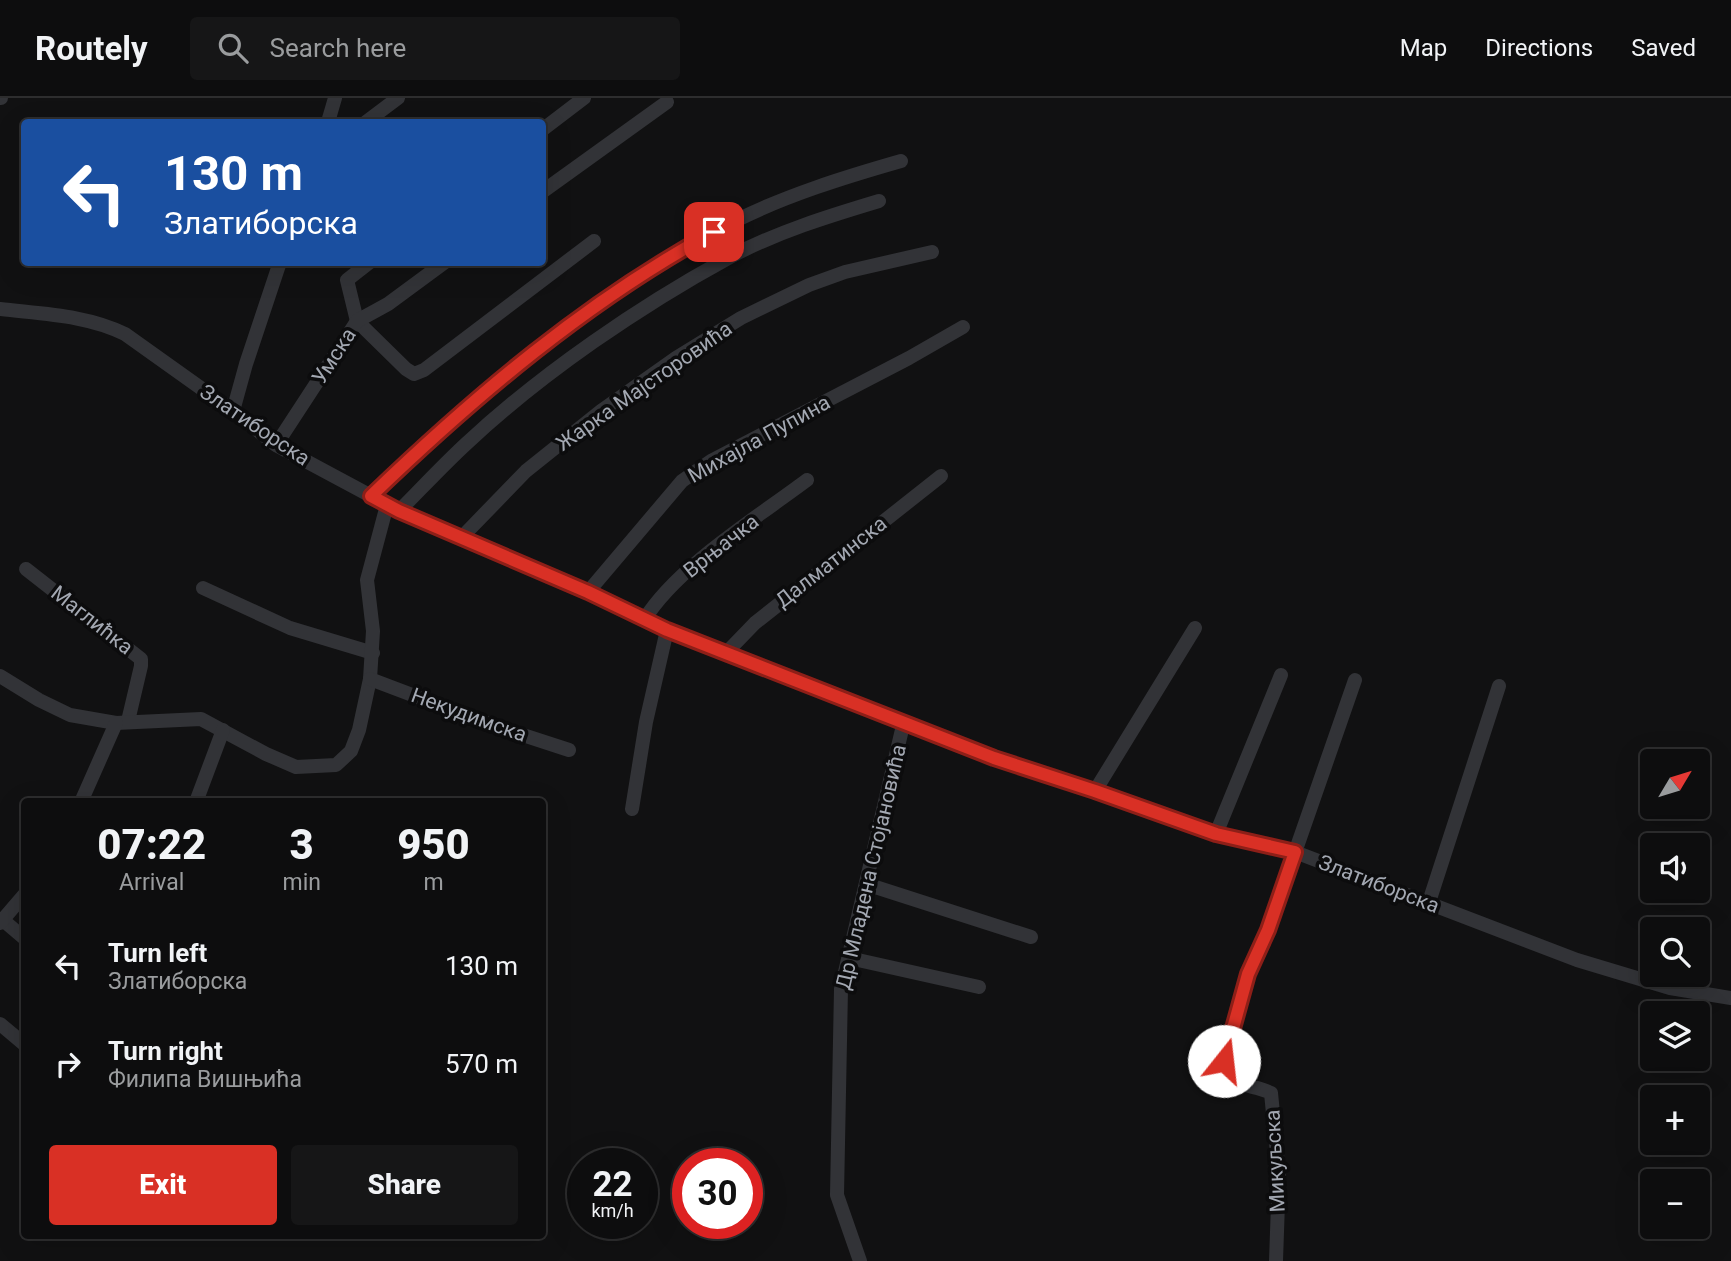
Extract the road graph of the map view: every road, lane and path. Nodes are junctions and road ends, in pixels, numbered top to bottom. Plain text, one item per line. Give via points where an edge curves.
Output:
1 (335, 98) edge
2 (398, 98) edge
3 (584, 98) edge
4 (667, 102) dead end
5 (329, 119) edge
6 (370, 119) edge
7 (546, 127) edge
8 (901, 161) dead end
9 (546, 189) edge
10 (879, 201) dead end
11 (594, 241) dead end
12 (932, 252) dead end
13 (279, 266) edge
14 (365, 266) edge
15 (439, 266) edge
16 (0, 309) edge
17 (357, 321) junction
18 (963, 327) dead end
19 (233, 411) junction
20 (275, 444) junction
21 (941, 476) dead end
22 (807, 480) dead end
23 (371, 496) junction
24 (393, 508) junction
25 (462, 537) junction
26 (26, 569) dead end
27 (203, 588) dead end
28 (588, 592) junction
29 (644, 620) junction
30 (1195, 628) dead end
31 (667, 630) junction
32 (373, 653) junction
33 (726, 653) junction
34 (1280, 675) dead end
35 (0, 676) edge
36 (370, 679) junction
37 (1355, 680) dead end
38 (1499, 686) dead end
39 (904, 721) junction
40 (122, 722) junction
41 (223, 730) junction
42 (569, 750) dead end
43 (1095, 791) junction
44 (83, 798) edge
45 (198, 798) edge
46 (632, 809) dead end
47 (1216, 834) junction
48 (1295, 852) junction
49 (866, 884) junction
50 (21, 899) edge
51 (1429, 902) junction
52 (2, 922) edge
53 (21, 936) edge
54 (1031, 937) dead end
55 (849, 958) junction
56 (979, 987) dead end
57 (1730, 996) edge
58 (0, 1024) edge
59 (21, 1042) edge
60 (860, 1261) edge
61 (1276, 1261) edge

1 - 5 street
2 - 6 street
3 - 7 street
4 - 9 street
8 - 23 street via 737,220 668,257 496,382
10 - 24 street via 794,229 732,257 651,305 527,391
11 - 17 street via 414,374
12 - 25 street, Жарка Мајсторовића via 845,272 741,318 601,411 526,471
13 - 19 street
14 - 17 street via 348,280
15 - 17 street, Умска
16 - 19 street, Златиборска via 110,326
17 - 20 street, Умска
18 - 28 street, Михајла Пупина via 682,481
19 - 20 street, Златиборска
20 - 23 street, Златиборска
21 - 33 street, Далматинска via 755,622
22 - 29 street, Врњачка via 713,550 656,600
23 - 24 street, Златиборска
24 - 25 street, Златиборска
24 - 32 street via 379,528 367,580
25 - 28 street, Златиборска
26 - 40 street, Маглићка via 141,659
27 - 32 street via 290,628
28 - 29 street, Златиборска
29 - 31 street, Златиборска
30 - 43 street
31 - 33 street, Златиборска
31 - 46 street
32 - 36 street
33 - 39 street, Златиборска
34 - 47 street
35 - 40 street via 70,715
36 - 41 street via 351,751 336,765 296,767
36 - 42 street, Некудимска
37 - 48 street
38 - 51 street
39 - 43 street, Златиборска via 994,758
39 - 49 street, Др Младена Стојановића
40 - 41 street via 201,719
40 - 44 street
41 - 45 street
43 - 47 street, Златиборска
47 - 48 street, Златиборска
48 - 51 street, Златиборска
48 - 61 street, Микуљска via 1248,974 1224,1061 1227,1076 1238,1085 1271,1093 1279,1174
49 - 54 street
49 - 55 street, Др Младена Стојановића
50 - 52 street
51 - 57 street, Златиборска via 1577,960 1670,988
52 - 53 street
55 - 56 street
55 - 60 street, Др Младена Стојановића via 841,989 837,1195
58 - 59 street

